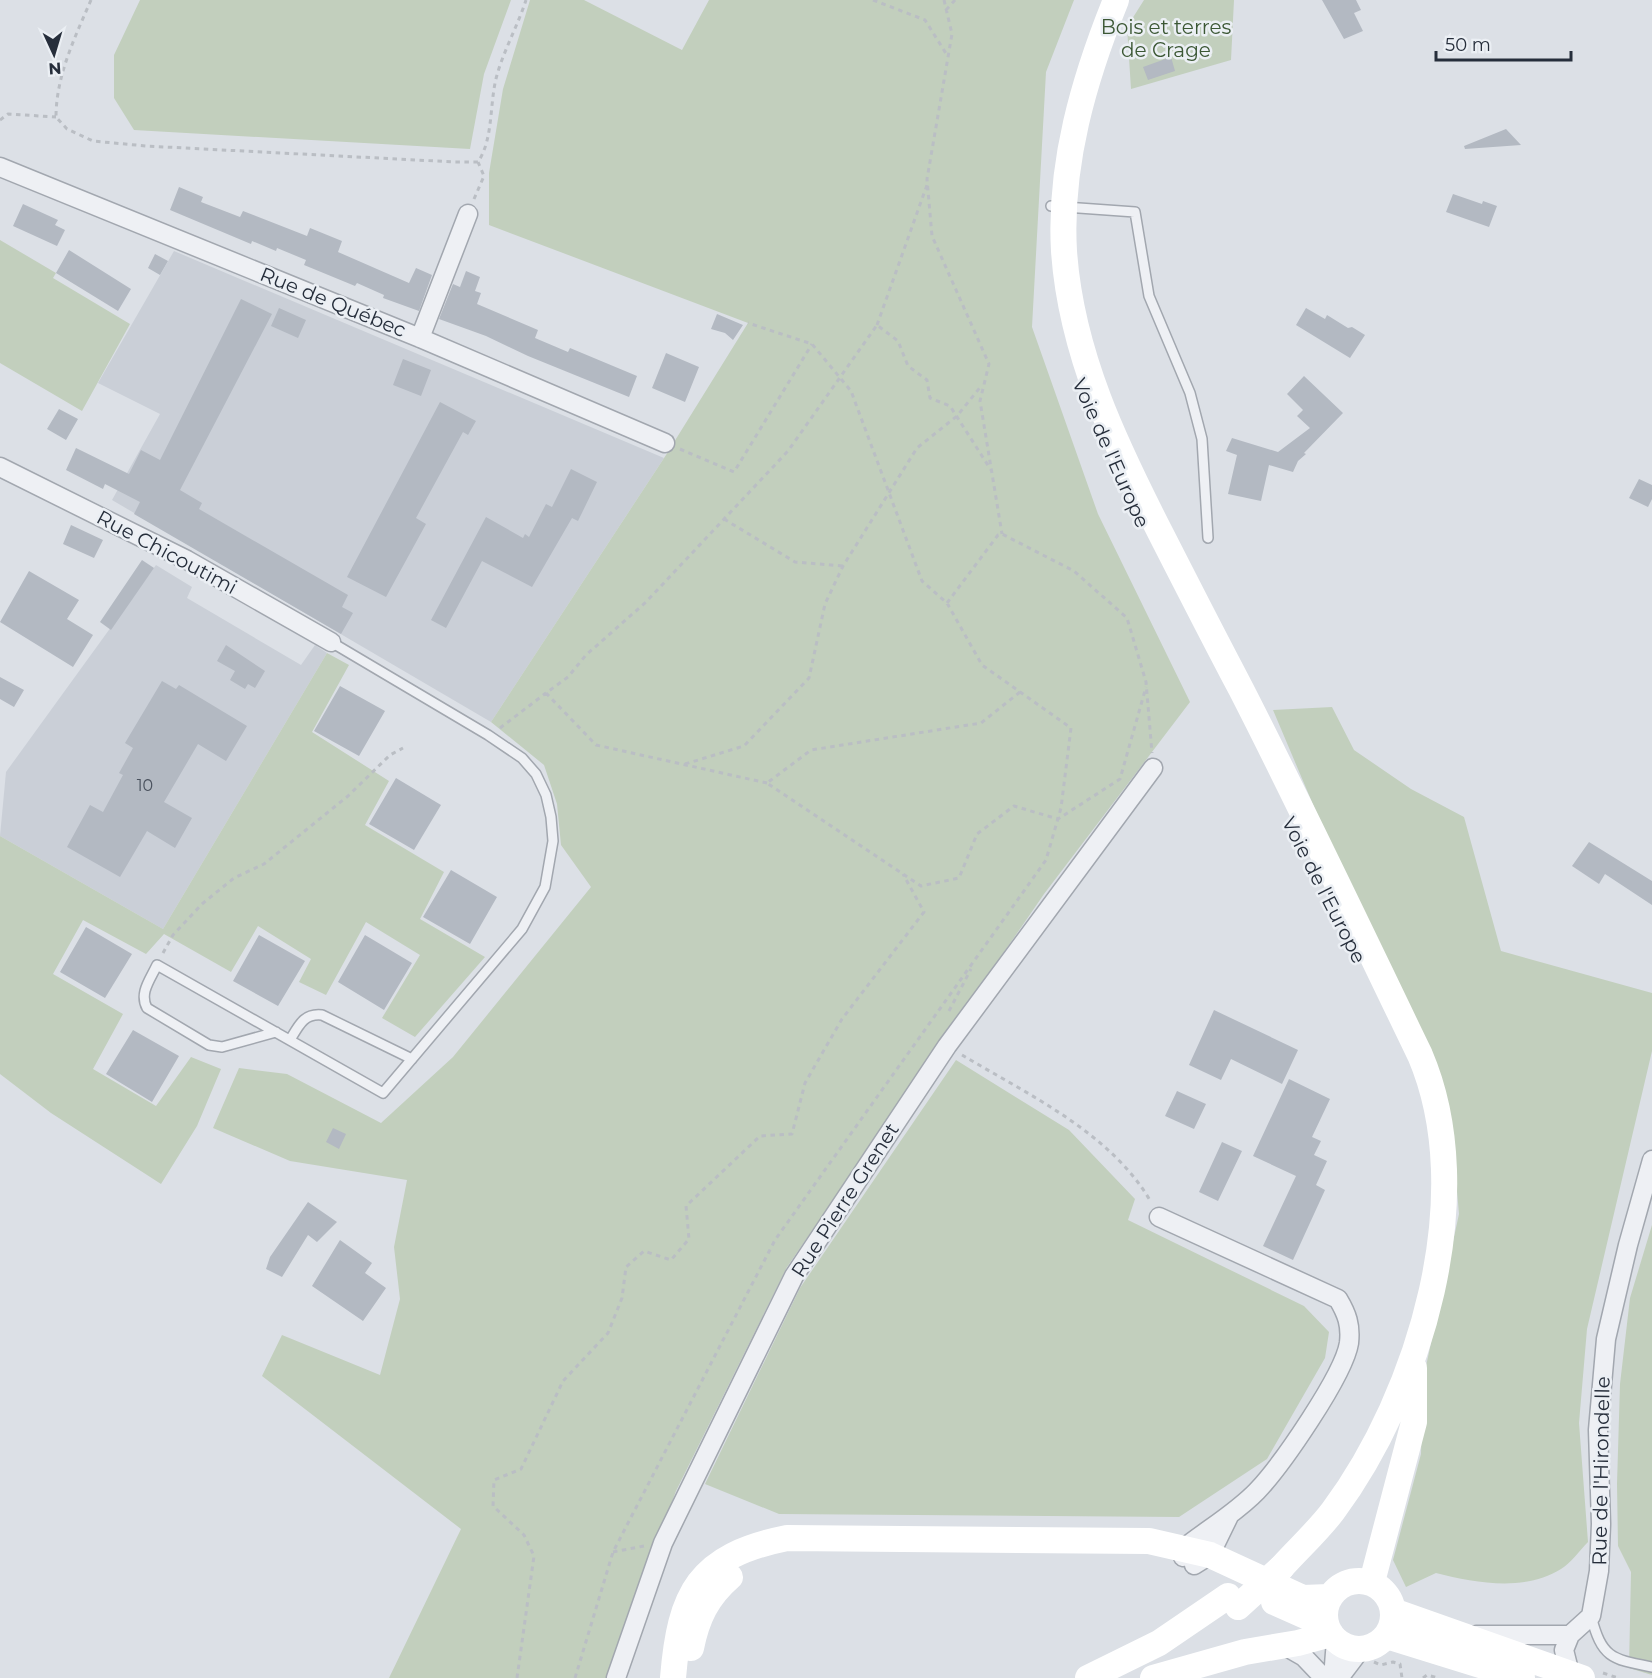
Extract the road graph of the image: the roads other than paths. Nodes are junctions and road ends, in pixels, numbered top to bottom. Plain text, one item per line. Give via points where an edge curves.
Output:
1 (1097, 0) edge
2 (1116, 0) edge
3 (0, 167) edge
4 (1058, 207) junction
5 (468, 214) road end
6 (420, 338) junction
7 (665, 443) road end
8 (0, 466) edge
9 (1208, 538) dead end
10 (331, 642) joint
11 (1153, 768) road end
12 (276, 1032) junction
13 (290, 1040) junction
14 (412, 1059) junction
15 (1652, 1160) edge
16 (1159, 1217) road end
17 (1426, 1315) junction
18 (1229, 1515) junction
19 (1193, 1557) junction
20 (1275, 1565) junction
21 (1372, 1582) junction
22 (1329, 1597) junction
23 (1233, 1601) junction
24 (1393, 1611) junction
25 (1591, 1616) junction
26 (1331, 1633) junction
27 (1458, 1635) junction
28 (1570, 1635) junction
29 (1387, 1636) junction
30 (1283, 1644) junction
31 (1367, 1655) junction
32 (1652, 1667) edge
33 (1576, 1676) edge
34 (616, 1678) edge
35 (673, 1678) edge
36 (691, 1678) edge
37 (1088, 1678) edge
38 (1119, 1678) edge
39 (1153, 1678) edge
40 (1324, 1678) edge
41 (1333, 1678) edge
42 (1339, 1678) edge
43 (1522, 1678) edge

1 - 4 main road, Voie de l'Europe via 1071,76 1056,146
2 - 4 main road, Voie de l'Europe via 1082,93
3 - 6 street, Rue de Québec
4 - 9 lane via 1135,212 1149,296 1190,393 1202,439
4 - 17 main road, Voie de l'Europe via 1071,304 1097,400 1127,468 1296,798 1428,1075 1445,1186 1442,1239
4 - 20 main road, Voie de l'Europe via 1058,300 1082,397 1114,470 1404,1046 1419,1085 1429,1131 1430,1227 1420,1289 1397,1366 1371,1425 1335,1484
5 - 6 street
6 - 7 street, Rue de Québec
8 - 10 street, Rue Chicoutimi via 187,560
10 - 14 lane via 522,758 536,774 546,795 553,841 545,887 522,929
11 - 34 street, Rue Pierre Grenet via 947,1046 794,1276 663,1543
12 - 12 lane via 157,965 144,994 147,1008 208,1045 222,1047
12 - 13 lane
13 - 14 lane via 303,1019 322,1015
13 - 14 lane via 383,1093
15 - 25 street, Rue de l'Hirondelle via 1606,1339 1598,1430 1599,1571
16 - 18 street via 1338,1299 1349,1317 1348,1343 1340,1365 1289,1451 1256,1492
17 - 20 main road, Voie de l'Europe via 1404,1382 1378,1438 1333,1511
17 - 21 main road via 1413,1377 1414,1422
18 - 19 street
18 - 19 street
19 - 22 main road via 1303,1598
19 - 26 main road
19 - 35 main road via 1149,1541 787,1538 762,1543 720,1563 690,1595 678,1632
19 - 36 main road via 767,1557 729,1577 703,1609 691,1650
20 - 23 main road, Voie de l'Europe, bridge
21 - 22 main road via 1352,1581
21 - 24 main road via 1389,1597
22 - 26 main road via 1324,1614
23 - 37 main road, Voie de l'Europe
23 - 38 main road, Voie de l'Europe via 1180,1647
24 - 27 main road
24 - 29 main road
25 - 28 street
25 - 32 lane via 1597,1640 1609,1656
26 - 30 main road
26 - 31 main road via 1344,1646
26 - 41 street
27 - 28 street
27 - 33 main road
28 - 33 street via 1564,1650
29 - 31 main road via 1371,1647
29 - 43 main road
30 - 39 main road
30 - 40 street via 1304,1657
31 - 42 street

